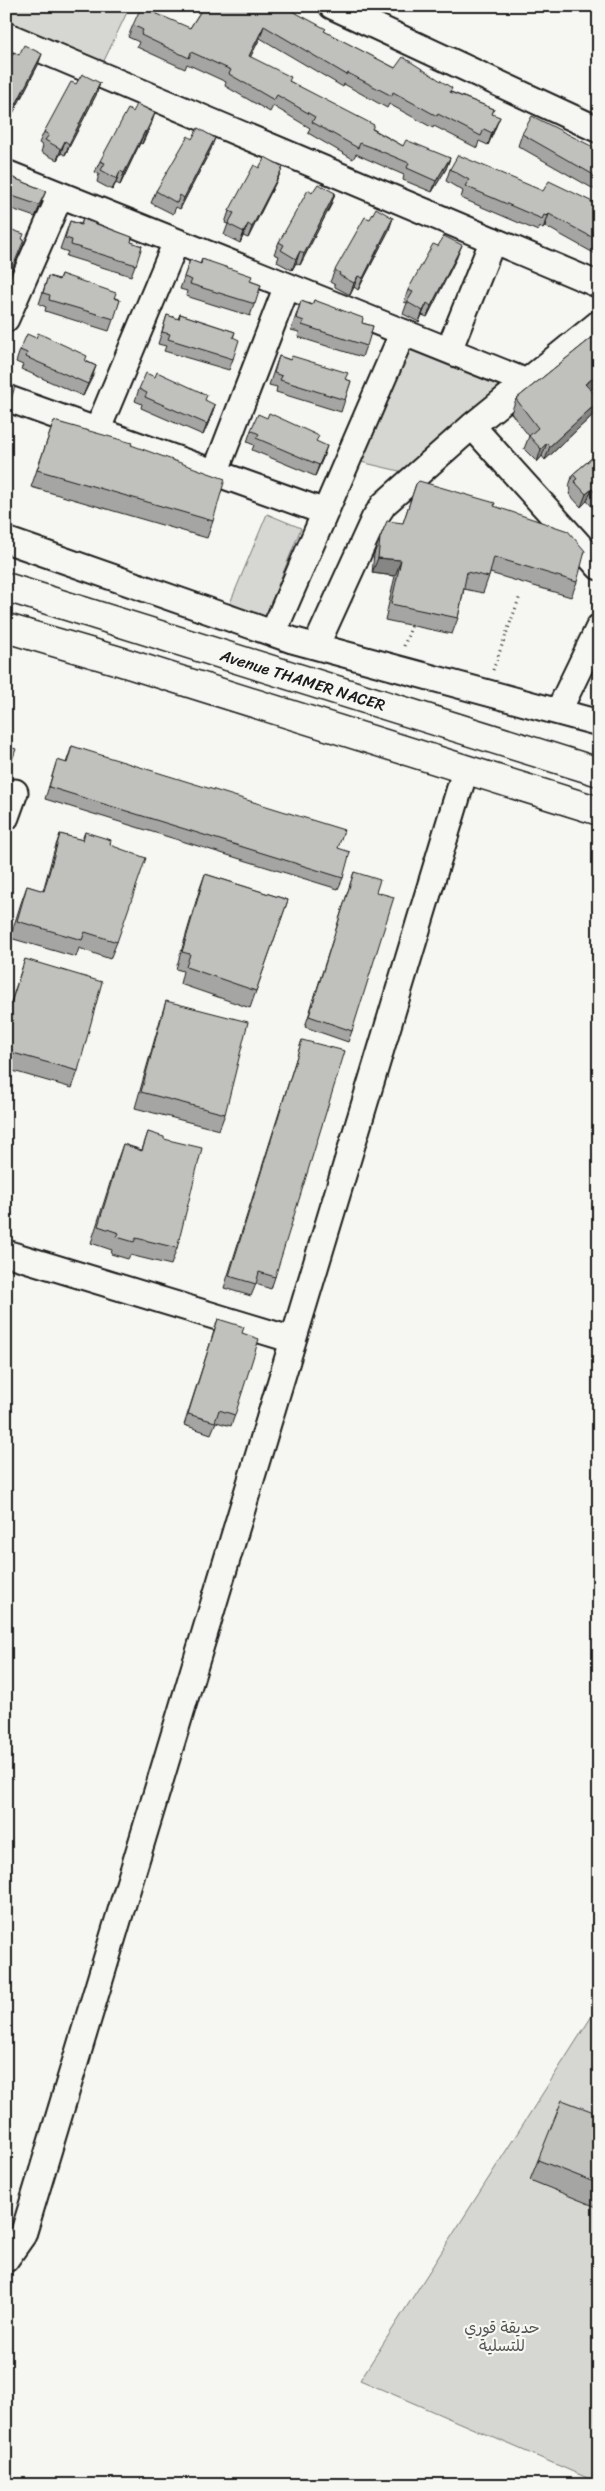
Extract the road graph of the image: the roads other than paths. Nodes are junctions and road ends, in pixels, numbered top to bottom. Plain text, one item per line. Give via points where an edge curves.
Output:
1 (332, 6) edge
2 (6, 35) edge
3 (599, 130) edge
4 (6, 172) edge
5 (60, 196) junction
6 (492, 240) junction
7 (176, 242) junction
8 (599, 284) edge
9 (287, 286) junction
10 (6, 318) edge
11 (599, 323) edge
12 (403, 332) junction
13 (449, 350) junction
14 (526, 382) junction
15 (6, 398) edge
16 (472, 426) junction
17 (97, 431) junction
18 (215, 473) junction
19 (325, 512) junction
20 (6, 540) edge
21 (599, 567) edge
22 (6, 587) edge
23 (599, 627) edge
24 (6, 628) edge
25 (272, 633) junction
26 (316, 646) junction
27 (559, 710) junction
28 (599, 723) edge
29 (465, 771) junction
30 (599, 772) edge
31 (15, 792) dead end
32 (599, 811) edge
33 (6, 818) edge
34 (6, 1253) edge
35 (293, 1340) junction
36 (6, 2259) edge

1 - 3 street
2 - 6 street
4 - 5 street
5 - 7 street
5 - 10 street
6 - 8 street
6 - 13 street
7 - 9 street
7 - 17 street
9 - 12 street
9 - 18 street
11 - 14 street
12 - 13 street
12 - 19 street
13 - 14 street
14 - 16 street
15 - 17 street
16 - 21 street
16 - 26 street via 384,504 374,519
17 - 18 street
18 - 19 street
19 - 25 street
20 - 25 street
22 - 30 highway, Avenue THAMER NACER via 536,755
23 - 27 street
24 - 29 highway
25 - 26 street
26 - 27 street
27 - 28 street
29 - 32 highway
29 - 35 street
31 - 33 street
34 - 35 street
35 - 36 street via 23,2235

